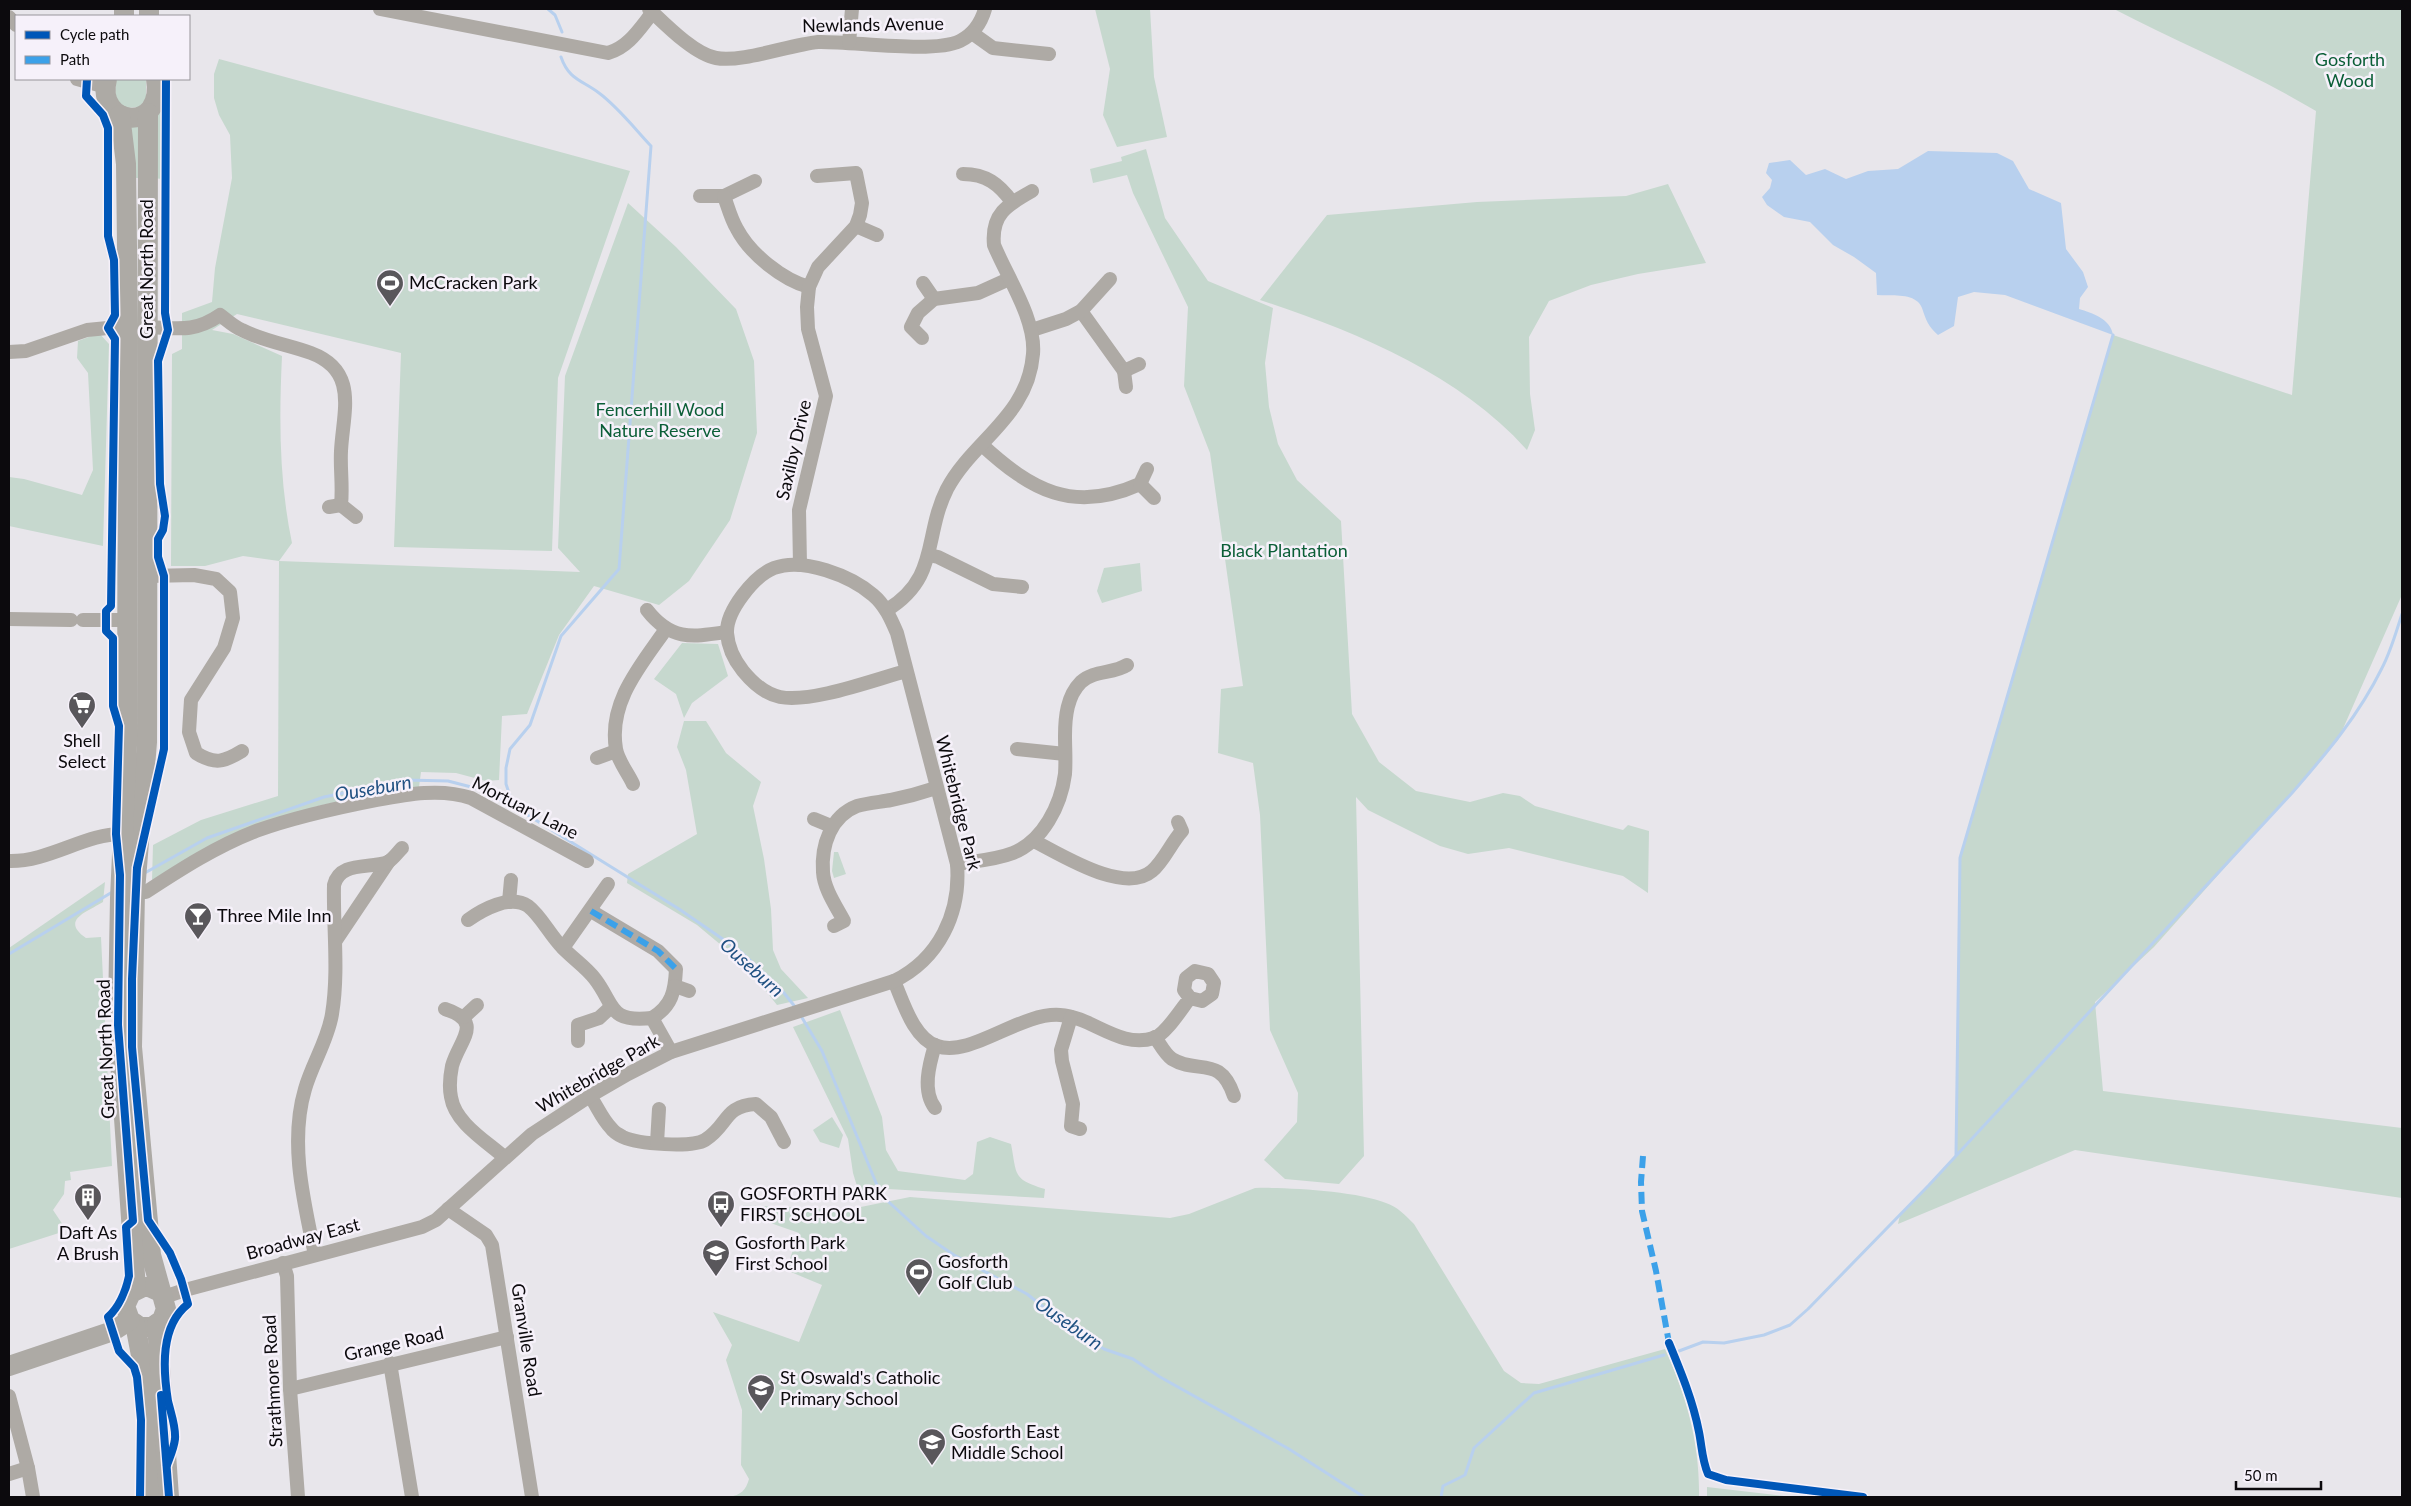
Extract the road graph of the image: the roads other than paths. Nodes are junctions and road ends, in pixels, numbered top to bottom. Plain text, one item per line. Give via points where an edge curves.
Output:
1 (380, 9) edge
2 (852, 9) edge
3 (985, 9) edge
4 (651, 10) edge
5 (972, 33) junction
6 (850, 42) junction
7 (1049, 54) dead end
8 (79, 80) edge
9 (156, 80) edge
10 (106, 83) edge
11 (148, 113) junction
12 (120, 115) junction
13 (962, 174) dead end
14 (817, 176) dead end
15 (755, 181) dead end
16 (1032, 191) dead end
17 (700, 196) dead end
18 (724, 196) junction
19 (1012, 202) junction
20 (856, 226) junction
21 (877, 235) dead end
22 (1009, 278) junction
23 (1110, 279) dead end
24 (923, 283) dead end
25 (810, 287) junction
26 (934, 299) junction
27 (1082, 311) junction
28 (137, 326) junction
29 (1032, 330) junction
30 (922, 338) dead end
31 (9, 352) edge
32 (1139, 364) dead end
33 (1124, 371) junction
34 (1126, 387) dead end
35 (982, 444) junction
36 (1147, 469) dead end
37 (1140, 484) junction
38 (1154, 498) dead end
39 (356, 517) dead end
40 (929, 555) junction
41 (800, 565) junction
42 (149, 576) junction
43 (1022, 587) dead end
44 (647, 610) dead end
45 (887, 610) junction
46 (9, 619) edge
47 (127, 620) junction
48 (666, 629) junction
49 (727, 632) junction
50 (906, 671) junction
51 (1123, 671) dead end
52 (1017, 749) dead end
53 (242, 751) dead end
54 (616, 751) junction
55 (1065, 754) junction
56 (597, 758) dead end
57 (633, 784) dead end
58 (936, 788) junction
59 (814, 819) dead end
60 (831, 826) junction
61 (1183, 830) dead end
62 (123, 834) junction
63 (1034, 841) junction
64 (402, 848) dead end
65 (9, 861) edge
66 (389, 861) junction
67 (587, 861) dead end
68 (957, 864) junction
69 (129, 872) junction
70 (511, 880) dead end
71 (608, 884) dead end
72 (127, 895) junction
73 (509, 902) junction
74 (591, 912) junction
75 (468, 920) dead end
76 (843, 923) dead end
77 (336, 940) junction
78 (563, 948) junction
79 (894, 981) junction
80 (676, 986) junction
81 (689, 991) dead end
82 (1190, 998) dead end
83 (477, 1005) dead end
84 (611, 1007) junction
85 (446, 1009) dead end
86 (464, 1017) junction
87 (1071, 1017) junction
88 (652, 1018) junction
89 (1155, 1038) junction
90 (578, 1042) dead end
91 (935, 1046) junction
92 (670, 1052) junction
93 (590, 1096) junction
94 (1234, 1096) dead end
95 (935, 1108) dead end
96 (658, 1109) dead end
97 (1072, 1128) dead end
98 (784, 1142) dead end
99 (657, 1143) junction
100 (504, 1157) junction
101 (448, 1209) junction
102 (315, 1255) junction
103 (284, 1264) junction
104 (136, 1289) junction
105 (162, 1295) junction
106 (132, 1322) junction
107 (157, 1324) junction
108 (507, 1336) junction
109 (390, 1363) junction
110 (9, 1366) edge
111 (290, 1389) junction
112 (9, 1396) edge
113 (28, 1468) junction
114 (9, 1474) edge
115 (32, 1497) edge
116 (154, 1497) edge
117 (169, 1497) edge
118 (298, 1497) edge
119 (412, 1497) edge
120 (532, 1497) edge

1 - 4 street via 608,53 619,50 628,42
2 - 6 street
3 - 5 street via 982,20
4 - 6 street, Newlands Avenue via 701,52 715,58 738,58 799,44
5 - 6 street, Newlands Avenue via 946,46
5 - 7 street via 993,48
8 - 10 street
9 - 11 main road, Great North Road via 155,101
10 - 12 main road, Great North Road via 108,102
11 - 12 main road via 138,117
11 - 28 main road, Great North Road
12 - 28 main road, Great North Road
13 - 19 street via 986,177
14 - 20 street via 856,173 862,203
15 - 18 street
16 - 19 street
17 - 18 street
18 - 25 street via 737,230 746,241 785,278
19 - 22 street via 996,221 992,232 998,256
20 - 21 street
20 - 25 street, Saxilby Drive via 818,266
22 - 26 street via 978,293
22 - 29 street
23 - 27 street
24 - 26 street
25 - 41 street, Saxilby Drive via 808,329 826,396 799,510
26 - 30 street via 910,327
27 - 29 street via 1066,320
27 - 33 street
28 - 31 street via 87,330 26,351
28 - 39 street via 184,329 204,326 220,316 242,330 328,361 342,376 345,397 341,454 343,476 335,506
28 - 42 main road, Great North Road
28 - 47 main road, Great North Road
29 - 35 street via 1033,354 1021,395 1008,417
32 - 33 street
33 - 34 street
35 - 37 street via 1023,479 1065,496 1092,498 1120,493
35 - 40 street via 947,489 938,512
36 - 37 street
37 - 38 street
40 - 43 street via 993,584
40 - 45 street via 921,578 912,591
41 - 45 street via 826,570 854,581
41 - 49 street via 774,568 751,584 736,606
42 - 53 street via 194,575 216,579 230,592 233,618 224,648 191,700 189,732 196,754 209,761 227,760
42 - 69 main road, Great North Road via 147,742
44 - 48 street
45 - 50 street via 897,633
46 - 47 street
47 - 62 main road, Great North Road
48 - 49 street via 680,635 697,636
48 - 54 street via 631,678 619,705 615,722
49 - 50 street via 734,661 753,683 779,697 807,698
50 - 58 street, Whitebridge Park
51 - 55 street via 1097,673 1081,682 1069,700 1066,713
52 - 55 street
54 - 56 street
54 - 57 street
55 - 63 street via 1060,797
58 - 60 street via 856,807 842,814
58 - 68 street, Whitebridge Park
59 - 60 street
60 - 76 street via 824,851 823,873
61 - 63 street via 1170,844 1158,866 1142,878 1128,880 1114,878
62 - 65 street via 108,835 26,862
62 - 69 main road, Great North Road
63 - 68 street via 1014,853
64 - 66 street
66 - 77 street
66 - 77 street via 342,870 336,877
67 - 72 street, Mortuary Lane via 472,798 427,793 343,806 254,832 206,855 146,892
68 - 79 street, Whitebridge Park via 956,900 946,932 925,960 909,974
69 - 72 main road, Great North Road
70 - 73 street
71 - 74 street
72 - 104 main road, Great North Road via 120,1059
72 - 105 main road, Great North Road via 132,1047 151,1255
73 - 75 street via 484,910
73 - 78 street via 528,906
74 - 78 street
74 - 80 street via 658,951 676,969
77 - 102 street via 336,992 332,1017 304,1089 299,1124 304,1205
78 - 84 street via 595,978
79 - 91 street via 915,1026
79 - 92 street, Whitebridge Park
80 - 81 street
80 - 88 street via 668,1004
82 - 89 street
83 - 86 street
84 - 88 street via 618,1014 629,1017
84 - 90 street via 599,1018 573,1024
85 - 86 street
86 - 100 street via 467,1033 452,1065 451,1098 462,1120
87 - 89 street via 1127,1039
87 - 91 street via 1046,1015 963,1046 950,1049
87 - 97 street via 1061,1050 1072,1098
88 - 92 street
89 - 94 street via 1172,1059 1208,1066 1219,1072 1230,1082
91 - 95 street via 928,1079 930,1102
92 - 93 street, Whitebridge Park
93 - 99 street via 610,1128 623,1137
93 - 100 street, Whitebridge Park via 532,1134
96 - 99 street
98 - 99 street via 771,1117 756,1104 742,1105 730,1113 716,1132 703,1141
100 - 101 street, Whitebridge Park
101 - 102 street, Broadway East via 436,1220 422,1226
101 - 108 street, Granville Road via 486,1235 492,1245
102 - 103 street, Broadway East
103 - 105 street, Broadway East
103 - 111 street, Strathmore Road
104 - 105 main road via 149,1287
104 - 106 main road, Great North Road via 127,1299 126,1313
105 - 107 main road, Great North Road via 165,1315
106 - 107 main road via 146,1328
106 - 110 main road
106 - 116 main road, Great North Road via 143,1366
107 - 117 main road, Great North Road
108 - 109 street, Grange Road
108 - 120 street, Granville Road
109 - 111 street, Grange Road
109 - 119 street
111 - 118 street, Strathmore Road
112 - 113 street
113 - 114 street
113 - 115 street

